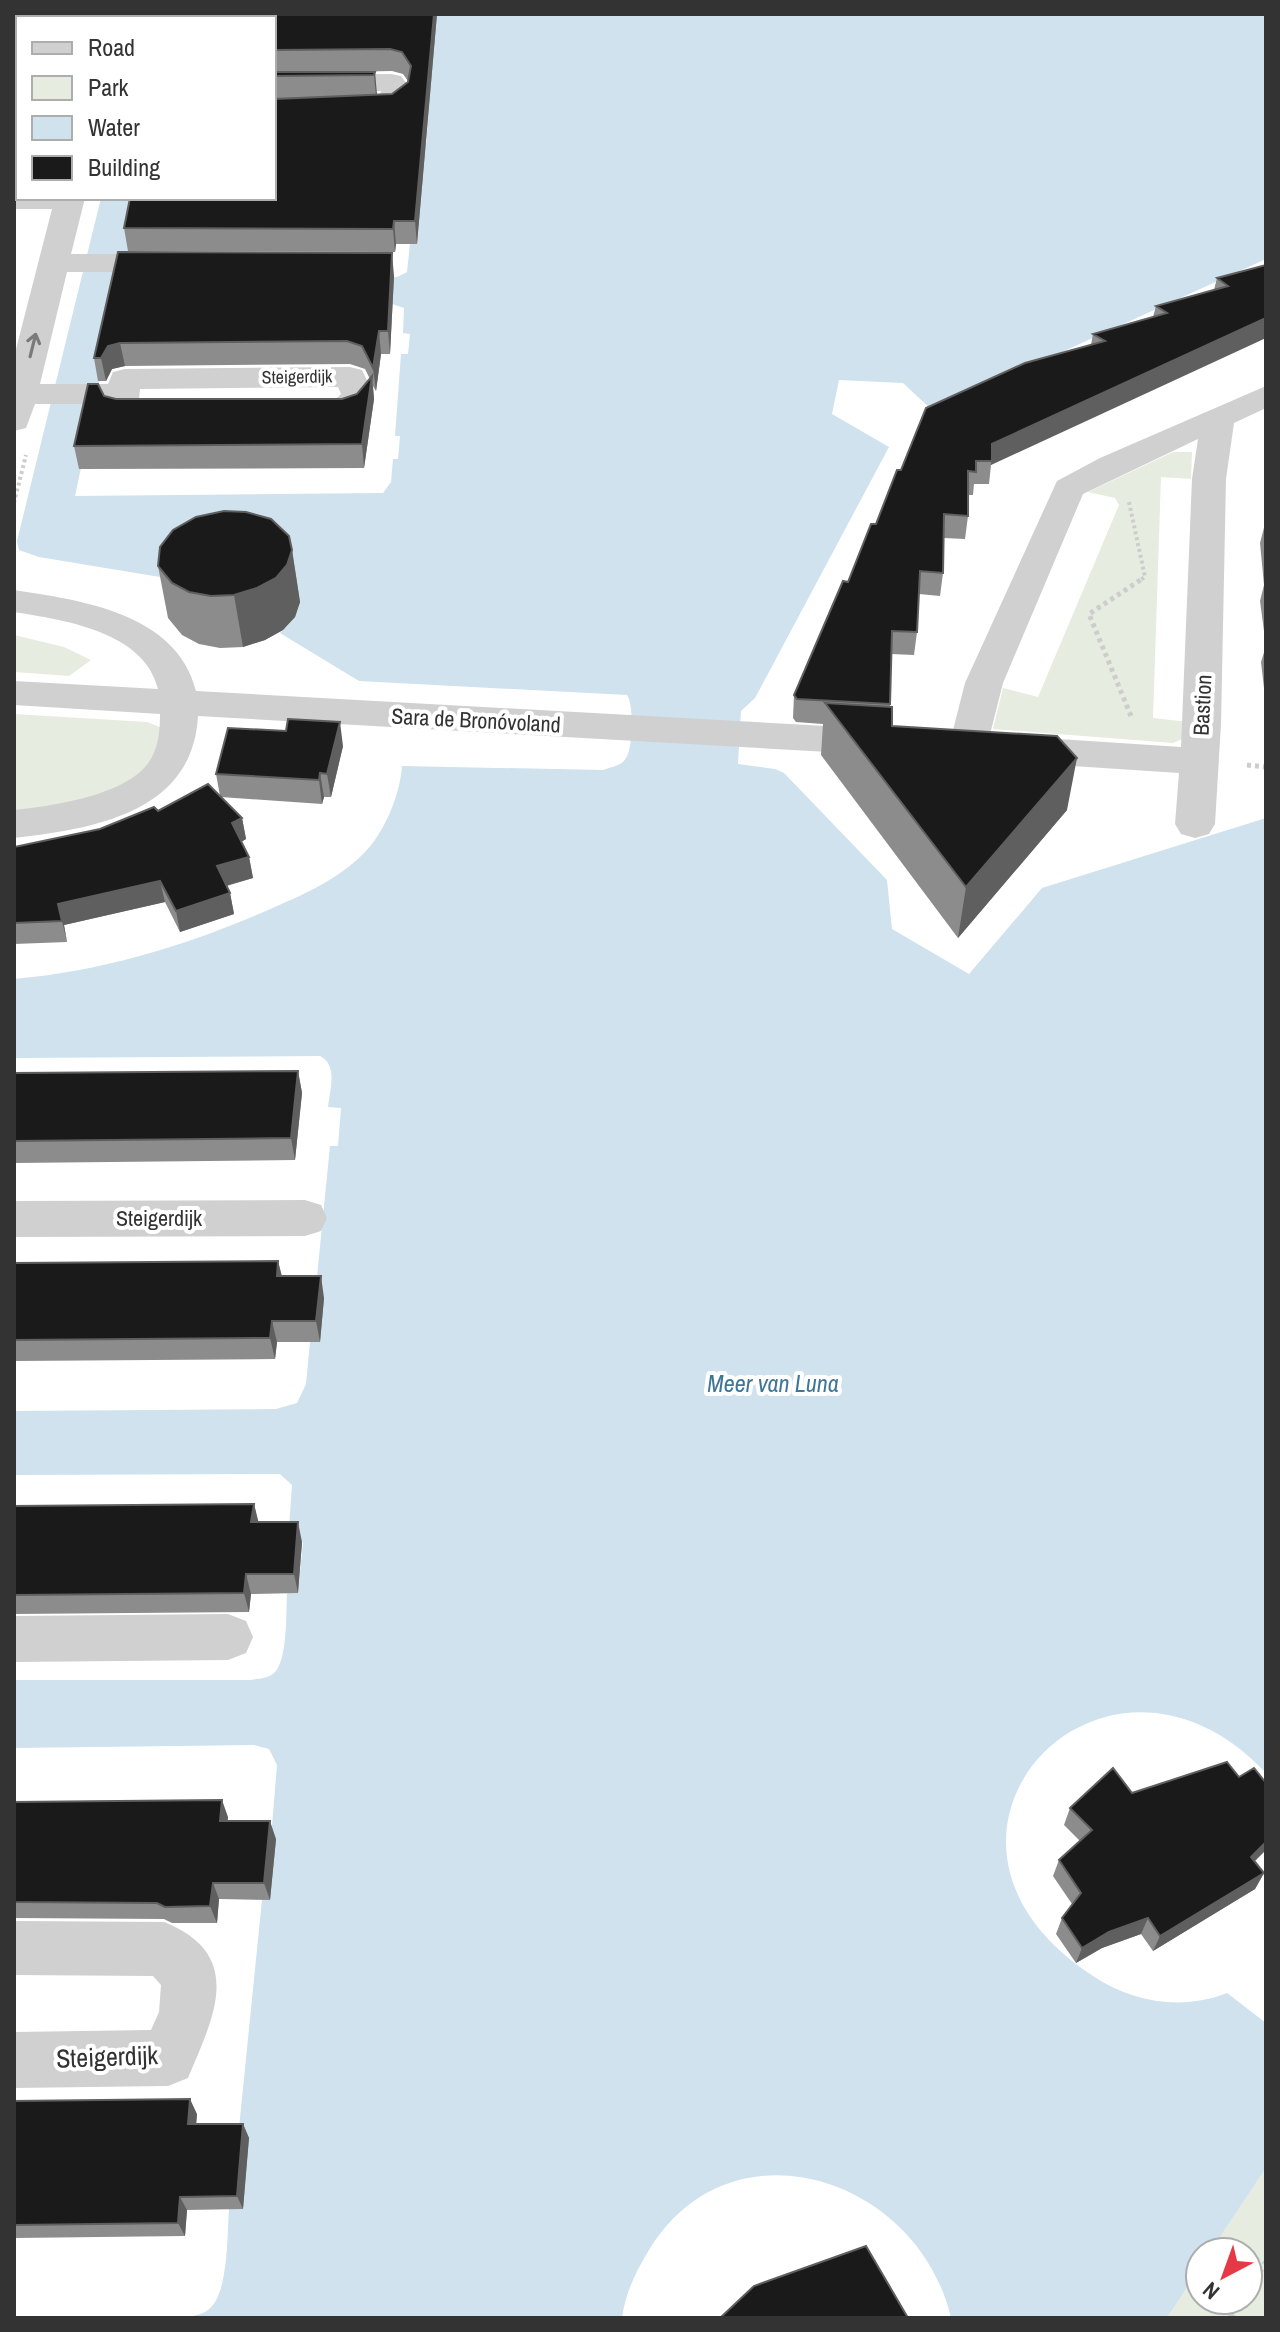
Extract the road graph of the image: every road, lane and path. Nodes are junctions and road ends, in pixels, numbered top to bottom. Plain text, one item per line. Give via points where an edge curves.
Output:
1 (276, 83) edge
2 (276, 110) edge
3 (70, 200) edge
4 (53, 263) junction
5 (198, 263) edge
6 (122, 394) junction
7 (1266, 396) edge
8 (17, 407) edge
9 (1218, 417) junction
10 (1112, 465) junction
11 (14, 601) edge
12 (14, 693) edge
13 (180, 703) junction
14 (772, 736) joint
15 (942, 745) junction
16 (1145, 757) junction
17 (1199, 761) junction
18 (14, 824) edge
19 (1195, 824) dead end
20 (305, 1218) dead end
21 (14, 1219) edge
22 (228, 1637) dead end
23 (14, 1639) edge
24 (14, 1948) edge
25 (14, 2060) edge

1 - 2 street via 391,82 396,88 394,102 384,108
3 - 4 street, Steigerdijk
4 - 5 street
8 -> 4 street, Steigerdijk
6 - 6 street, Steigerdijk via 125,379 350,377 358,395 345,409 121,409
6 - 8 street, Steigerdijk
7 - 9 street
9 - 10 street
9 - 17 street, Bastion via 1209,479
10 - 15 street via 1069,488 984,683
10 - 16 path via 1127,491 1145,577 1089,614
11 - 13 street via 97,619 155,649 172,667
12 - 13 street, Sara de Bronóvoland
13 - 14 street, Sara de Bronóvoland
13 - 18 street via 177,744 164,771 138,790 89,811
14 - 15 street, Bastion
15 - 16 street, Bastion
16 - 17 street, Bastion
17 - 19 street
20 - 21 street, Steigerdijk
22 - 23 street
24 - 25 street, Steigerdijk via 164,1949 190,1974 187,2012 168,2058

